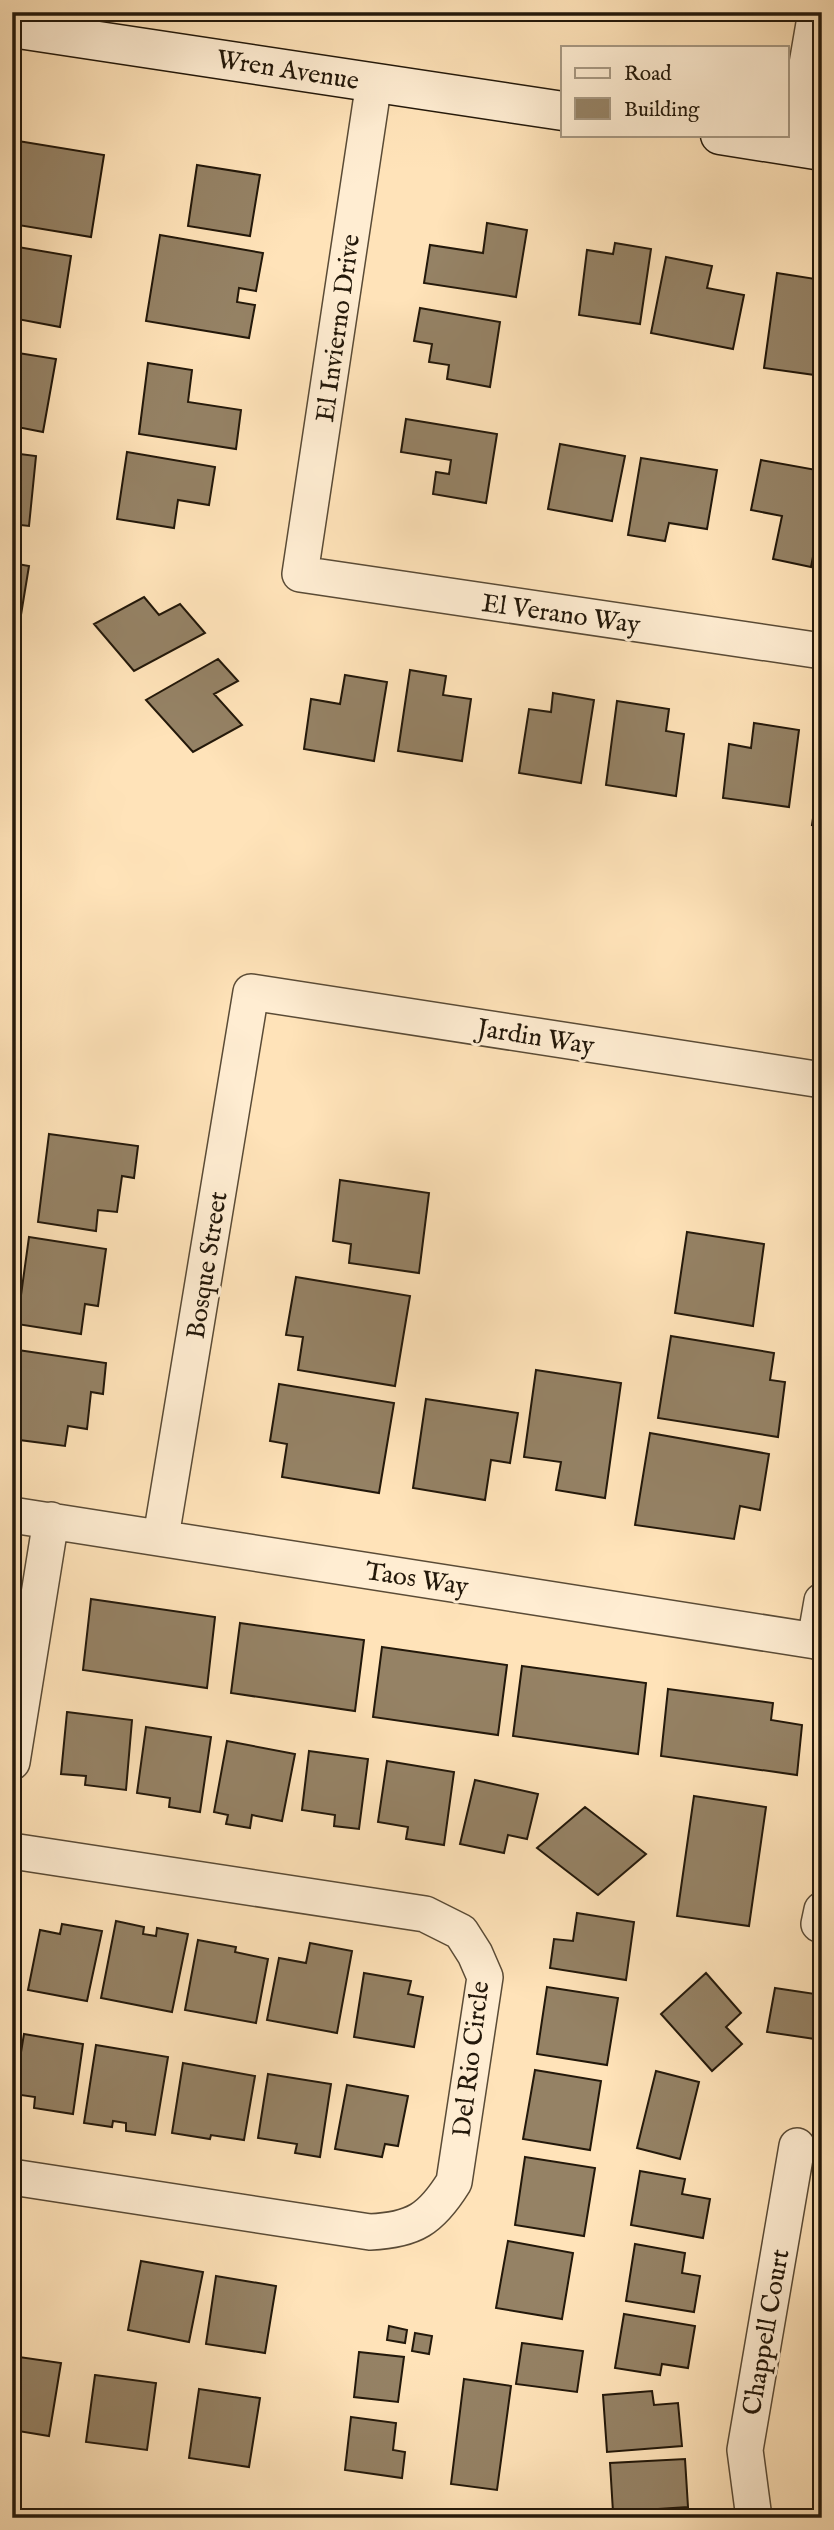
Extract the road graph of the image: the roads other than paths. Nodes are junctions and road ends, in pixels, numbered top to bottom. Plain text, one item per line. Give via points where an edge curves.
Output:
1 (816, 12) edge
2 (12, 28) edge
3 (374, 82) junction
4 (561, 111) edge
5 (727, 136) edge
6 (808, 148) edge
7 (300, 574) joint
8 (822, 651) edge
9 (251, 992) joint
10 (822, 1080) edge
11 (12, 1515) edge
12 (51, 1520) junction
13 (161, 1537) junction
14 (822, 1601) edge
15 (818, 1641) edge
16 (12, 1762) edge
17 (12, 1851) edge
18 (797, 2147) dead end
19 (12, 2176) edge
20 (754, 2518) edge

1 - 6 street
2 - 3 street, Wren Avenue
3 - 4 street, Wren Avenue
3 - 7 street, El Invierno Drive
5 - 6 street
7 - 8 street, El Verano Way
9 - 10 street, Jardin Way
9 - 13 street, Bosque Street
11 - 12 street, Taos Way
12 - 13 street, Taos Way
12 - 16 street
13 - 15 street, Taos Way
14 - 15 street
17 - 19 street, Del Rio Circle via 425,1914 461,1932 485,1977 454,2182 440,2204 420,2222 395,2231 370,2232
18 - 20 street, Chappell Court via 745,2450

